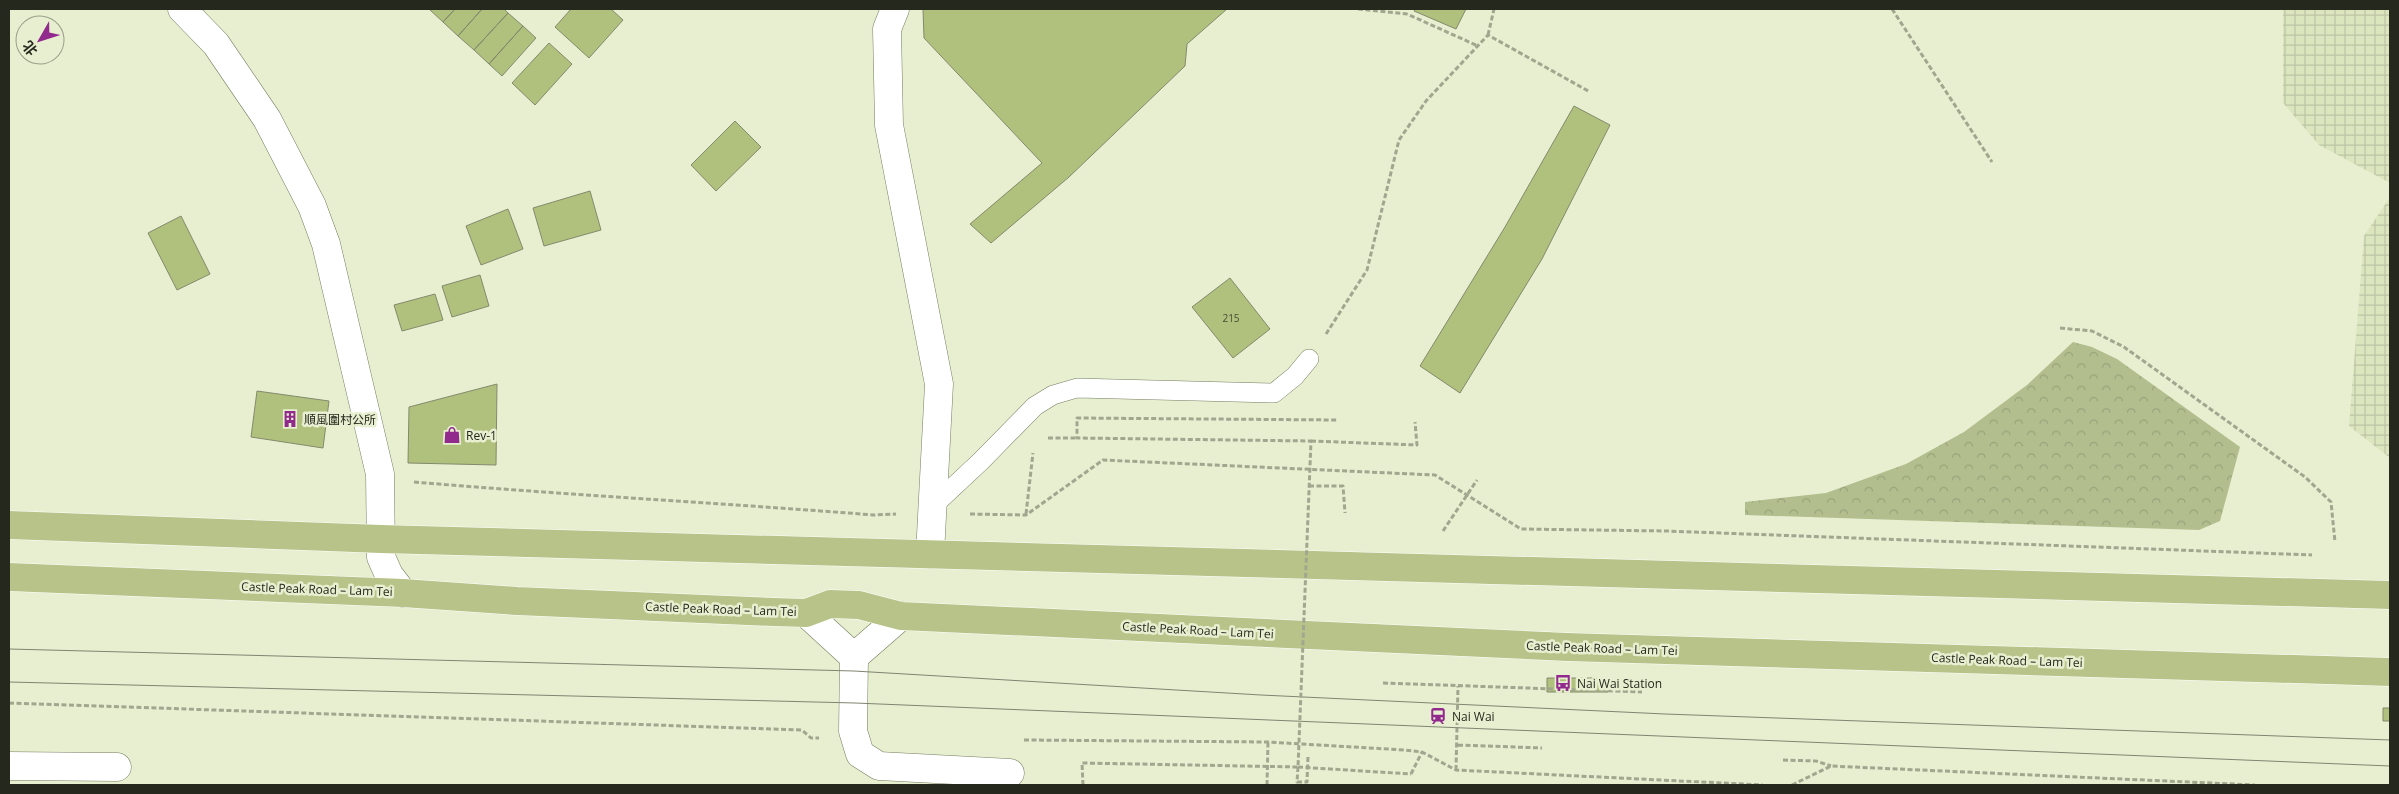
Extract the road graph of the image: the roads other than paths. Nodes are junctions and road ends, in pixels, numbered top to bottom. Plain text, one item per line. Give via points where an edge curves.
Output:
1 (182, 9) edge
2 (894, 9) edge
3 (1309, 359) road end
4 (934, 509) junction
5 (9, 525) edge
6 (381, 539) junction
7 (930, 554) junction
8 (9, 578) edge
9 (403, 593) junction
10 (2390, 595) edge
11 (806, 612) junction
12 (901, 616) junction
13 (854, 657) junction
14 (2390, 672) edge
15 (9, 766) edge
16 (117, 767) dead end
17 (1010, 773) dead end

1 - 6 street via 216,44 268,119 312,206 326,244 380,474
2 - 4 street via 887,29 889,125 939,384
3 - 4 lane via 1274,393 1078,388 1053,396 1035,406
4 - 7 street
5 - 6 main road
6 - 7 main road
6 - 9 street via 381,557 389,575
7 - 10 main road
8 - 9 main road, Castle Peak Road – Lam Tei
9 - 11 main road, Castle Peak Road – Lam Tei via 517,601
11 - 12 main road, Castle Peak Road – Lam Tei via 830,604 859,605
11 - 13 street
12 - 13 street
12 - 14 main road, Castle Peak Road – Lam Tei via 1567,647
13 - 17 street via 853,731 860,754 879,766
15 - 16 street

